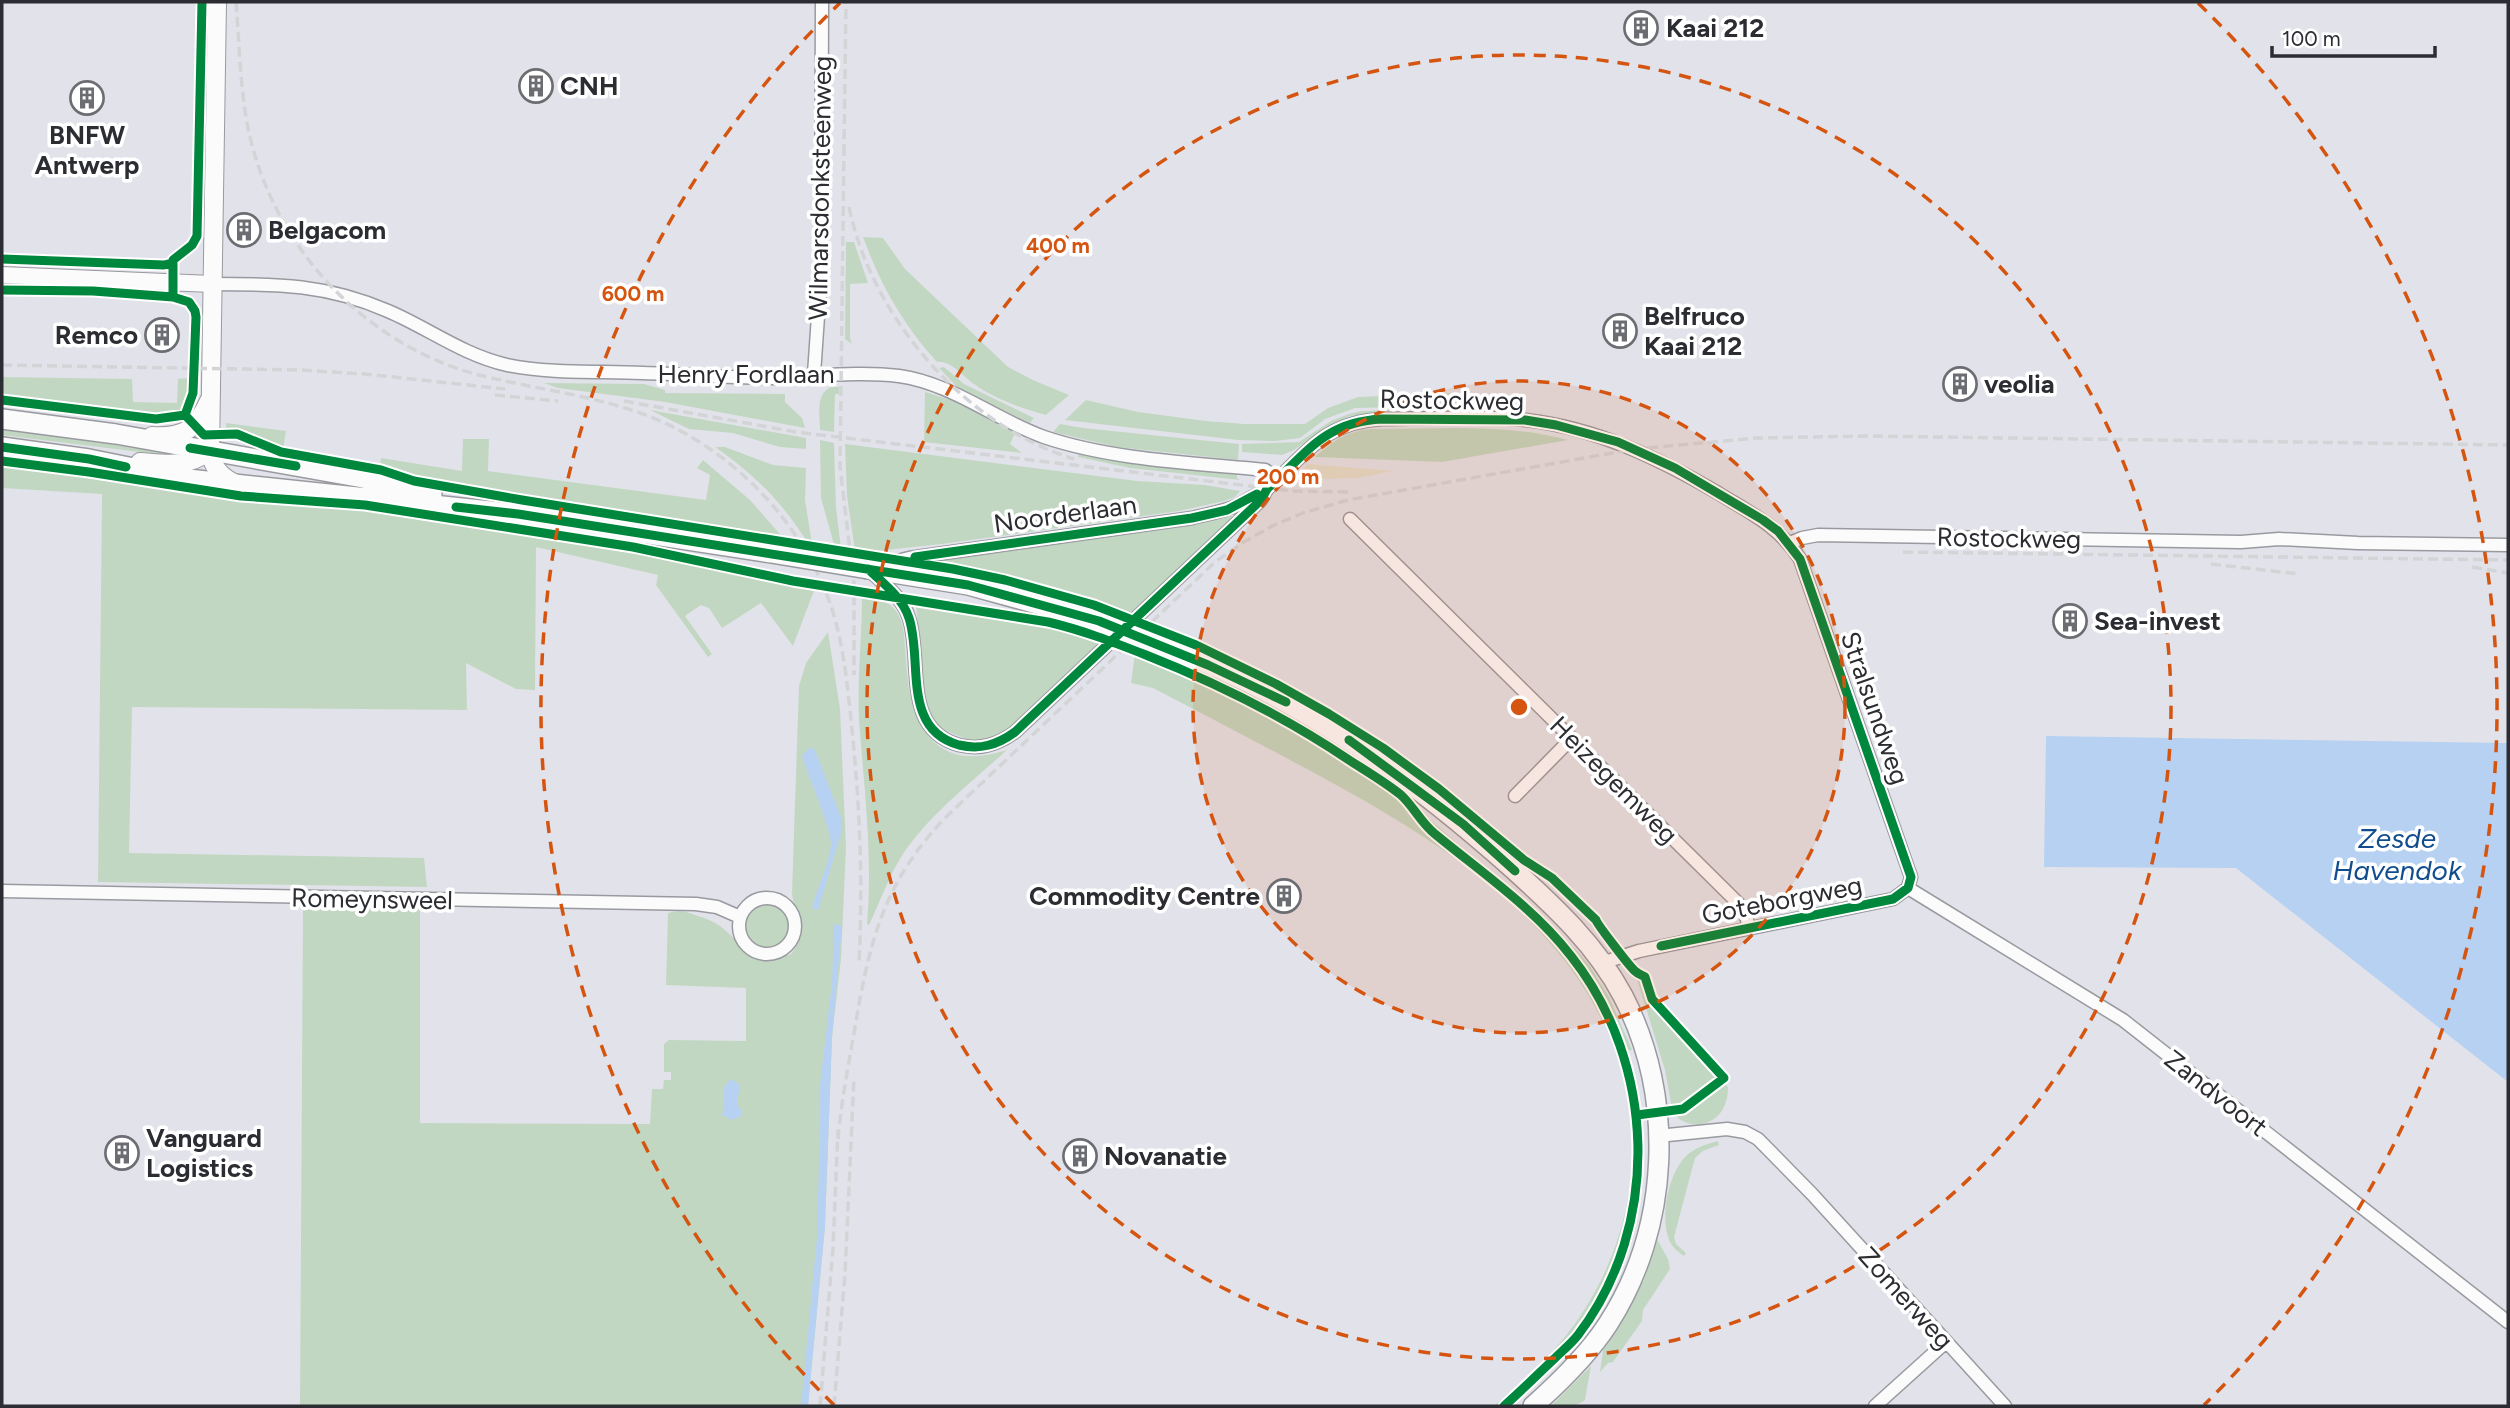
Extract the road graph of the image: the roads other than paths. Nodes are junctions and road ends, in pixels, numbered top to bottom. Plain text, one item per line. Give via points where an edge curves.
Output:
1 (217, 2) edge
2 (822, 2) edge
3 (2, 275) edge
4 (212, 284) junction
5 (814, 374) junction
6 (210, 397) junction
7 (2, 419) edge
8 (116, 434) junction
9 (2, 447) edge
10 (210, 451) junction
11 (89, 459) junction
12 (1278, 478) junction
13 (238, 485) junction
14 (1264, 492) junction
15 (518, 514) junction
16 (1350, 519) dead end
17 (1790, 544) junction
18 (2508, 545) edge
19 (868, 569) junction
20 (1572, 738) junction
21 (1516, 796) dead end
22 (1908, 888) junction
23 (2, 891) edge
24 (740, 917) junction
25 (1749, 928) junction
26 (1602, 963) junction
27 (1658, 1136) junction
28 (2508, 1322) edge
29 (1946, 1342) junction
30 (1533, 1406) edge
31 (1875, 1406) edge
32 (2005, 1406) edge

1 - 4 main road
2 - 5 street, Wilmarsdonksteenweg via 821,273
3 - 4 street
4 - 5 street, Henry Fordlaan via 300,285 326,290 389,311 491,361 537,370 742,377
4 - 6 main road
5 - 12 street, Henry Fordlaan via 899,376 921,381 1072,445 1105,453 1265,470
6 - 8 main road via 198,421 186,432
6 - 10 main road
7 - 8 main road, Noorderlaan
8 - 10 main road, Noorderlaan
9 - 11 main road, Noorderlaan
10 - 11 main road, Noorderlaan via 198,460 174,465
10 - 13 main road via 219,473
10 - 15 main road, Noorderlaan via 363,478
11 - 13 main road, Noorderlaan
12 - 14 street, Rostockweg
12 - 17 street, Rostockweg via 1324,437 1351,422 1525,420 1600,436 1652,456 1763,520
13 - 15 main road, Noorderlaan
14 - 19 street, Noorderlaan via 1227,510 1192,517 909,558
14 - 19 street, Rostockweg via 1261,500 1014,732 988,746 955,744 931,727 921,711 906,609
15 - 19 main road, Noorderlaan, bridge
16 - 20 street, Heizegemweg
17 - 18 street, Rostockweg via 1818,536
17 - 22 street, Stralsundweg via 1807,576 1908,863
19 - 26 main road, Noorderlaan, bridge via 968,585 1099,621 1283,701 1346,738 1463,824 1556,908
20 - 21 street
20 - 25 street, Heizegemweg via 1739,904
22 - 25 street, Goteborgweg via 1893,900
22 - 28 street, Zandvoort via 2123,1020
23 - 24 street, Romeynsweel via 696,904
24 - 24 street via 741,936 762,954 780,951 793,938 795,919 776,899 751,903
25 - 26 street, Goteborgweg
26 - 27 main road, Noorderlaan via 1623,995 1645,1048 1655,1090
27 - 29 street, Zomerweg via 1727,1129 1758,1139
27 - 30 main road, Noorderlaan via 1657,1196 1633,1280 1608,1325 1576,1365
29 - 31 street
29 - 32 street, Zomerweg

